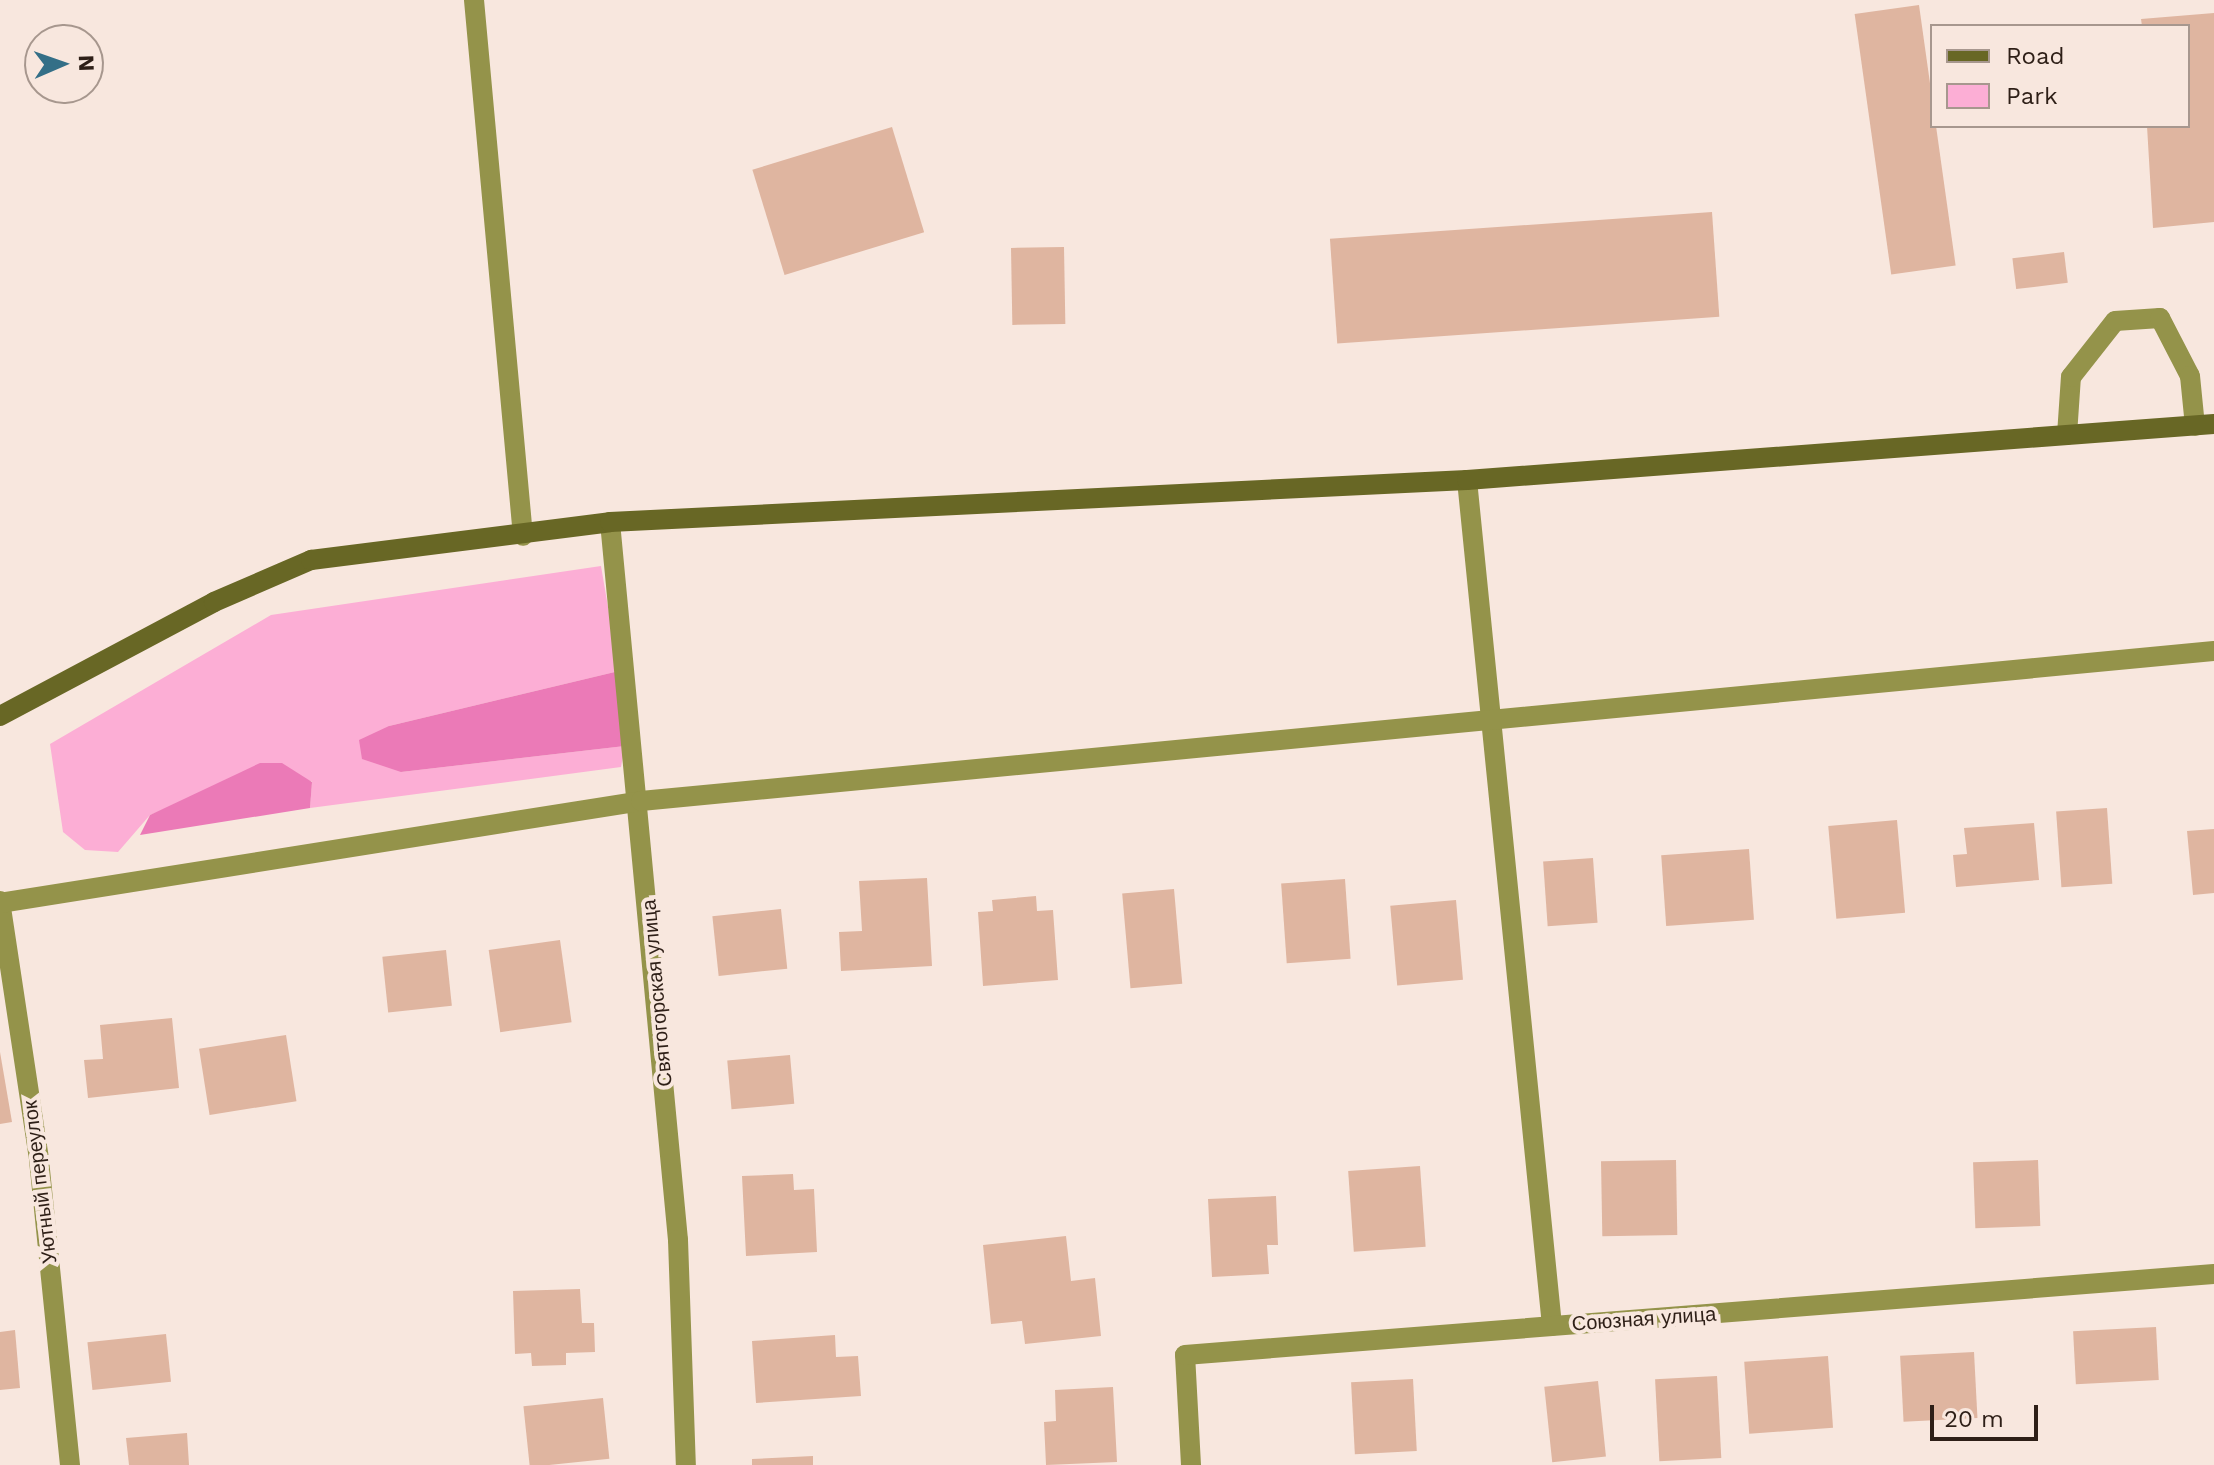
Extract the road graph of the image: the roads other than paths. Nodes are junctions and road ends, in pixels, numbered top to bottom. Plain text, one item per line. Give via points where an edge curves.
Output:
1 (474, 0) edge
2 (2204, 425) edge
3 (2067, 435) junction
4 (1467, 480) junction
5 (610, 522) junction
6 (523, 536) junction
7 (2214, 651) edge
8 (0, 716) edge
9 (1488, 723) junction
10 (641, 801) junction
11 (0, 902) edge
12 (2214, 1274) edge
13 (1552, 1326) junction
14 (70, 1465) edge
15 (686, 1465) edge
16 (1191, 1465) edge

1 - 6 street
2 - 3 main road
2 - 3 street via 2190,376 2160,318 2115,321 2071,377
3 - 4 main road
4 - 5 main road
4 - 9 street
5 - 6 main road
5 - 10 street, Святогорская улица
6 - 8 main road via 311,560 214,602
7 - 9 street
9 - 10 street
9 - 13 street
10 - 11 street
10 - 15 street, Святогорская улица via 678,1240
11 - 14 street, Уютный переулок via 39,1160
12 - 13 street, Союзная улица
13 - 16 street, Союзная улица via 1185,1355

